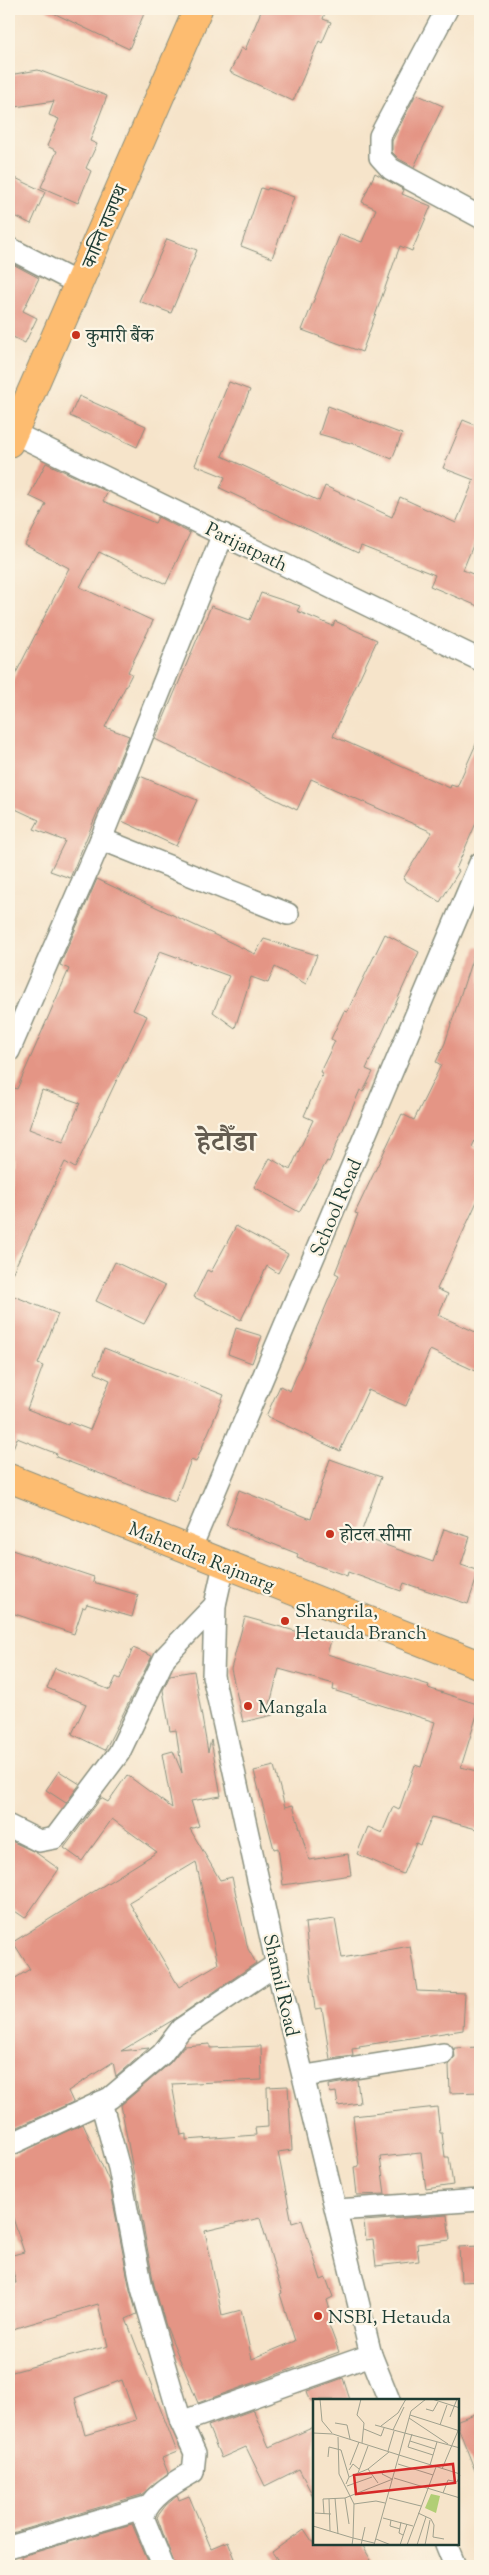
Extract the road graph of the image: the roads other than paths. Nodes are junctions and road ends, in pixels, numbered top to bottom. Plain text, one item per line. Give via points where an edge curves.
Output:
1 (198, 9) edge
2 (448, 9) edge
3 (480, 217) edge
4 (9, 248) edge
5 (79, 284) junction
6 (11, 438) edge
7 (223, 534) junction
8 (480, 660) edge
9 (101, 839) junction
10 (480, 863) edge
11 (288, 914) dead end
12 (9, 1051) edge
13 (9, 1478) edge
14 (190, 1550) junction
15 (224, 1565) junction
16 (215, 1605) junction
17 (480, 1665) edge
18 (9, 1826) edge
19 (277, 1964) junction
20 (443, 2054) dead end
21 (305, 2076) junction
22 (101, 2102) junction
23 (9, 2145) edge
24 (480, 2200) edge
25 (336, 2210) junction
26 (370, 2354) junction
27 (389, 2399) edge
28 (181, 2422) junction
29 (146, 2506) junction
30 (446, 2545) edge
31 (9, 2547) edge
32 (164, 2566) edge
33 (455, 2566) edge

1 - 5 main road, कान्ति राजपथ
2 - 3 street via 380,136 380,157 391,169
4 - 5 street
5 - 6 main road, कान्ति राजपथ
6 - 7 street, Parijatpath
7 - 8 street, Parijatpath
7 - 9 street
9 - 11 street
9 - 12 street
10 - 14 street, School Road
13 - 14 main road, Mahendra Rajmarg
14 - 15 main road, Mahendra Rajmarg
15 - 16 street, Shamil Road
15 - 17 main road, Mahendra Rajmarg
16 - 18 street via 165,1658 119,1753 55,1838 39,1841
16 - 19 street, Shamil Road via 213,1676
19 - 21 street, Shamil Road
19 - 22 street via 182,2029 162,2054
20 - 21 street
21 - 25 street, Shamil Road
22 - 23 street
22 - 28 street via 119,2168 142,2288
24 - 25 street
25 - 26 street, Shamil Road
26 - 27 street, Shamil Road
26 - 28 street
28 - 29 street via 195,2453 193,2472 169,2486
29 - 31 street
29 - 32 street via 143,2517
30 - 33 street

